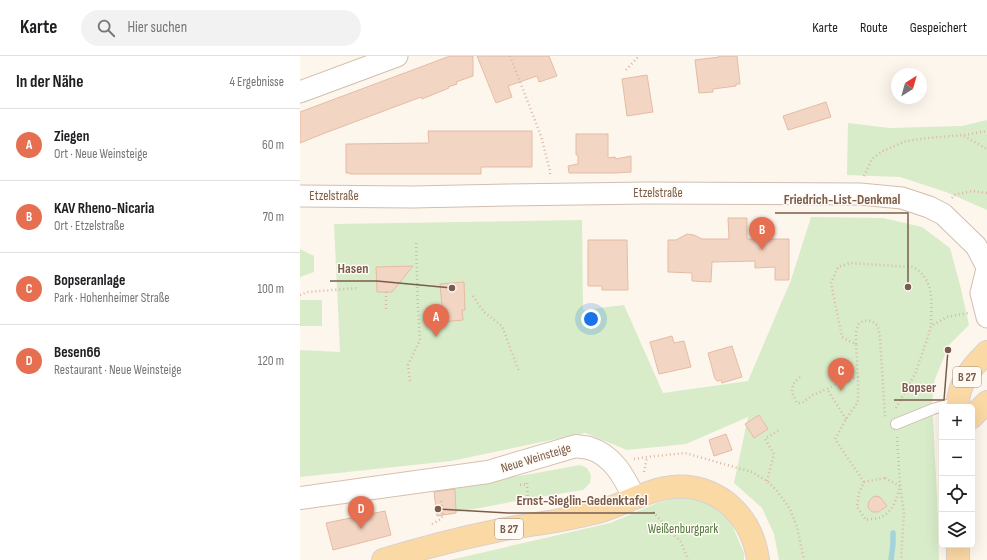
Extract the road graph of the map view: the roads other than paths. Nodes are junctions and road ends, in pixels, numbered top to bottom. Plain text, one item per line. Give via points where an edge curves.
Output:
1 (397, 56) edge
2 (300, 92) edge
3 (300, 196) edge
4 (987, 268) edge
5 (987, 317) edge
6 (987, 352) edge
7 (987, 402) edge
8 (962, 404) edge
9 (975, 405) edge
10 (939, 409) edge
11 (896, 424) road end
12 (300, 498) edge
13 (634, 498) junction
14 (958, 548) edge
15 (383, 560) edge
16 (758, 560) edge
17 (958, 560) edge

1 - 2 street
3 - 4 street, Etzelstraße via 647,193 852,194 902,198 943,214 976,246
4 - 5 street, Etzelstraße via 982,293
6 - 8 main road, B 27 via 968,373 961,386
7 - 9 main road, B 27
10 - 11 lane
12 - 13 main road, Neue Weinsteige via 488,472 576,446 599,452 614,463
13 - 15 main road, B 27 via 575,517 454,540
13 - 16 main road, B 27 via 670,487 685,486 714,494 736,511 748,527
14 - 17 main road

